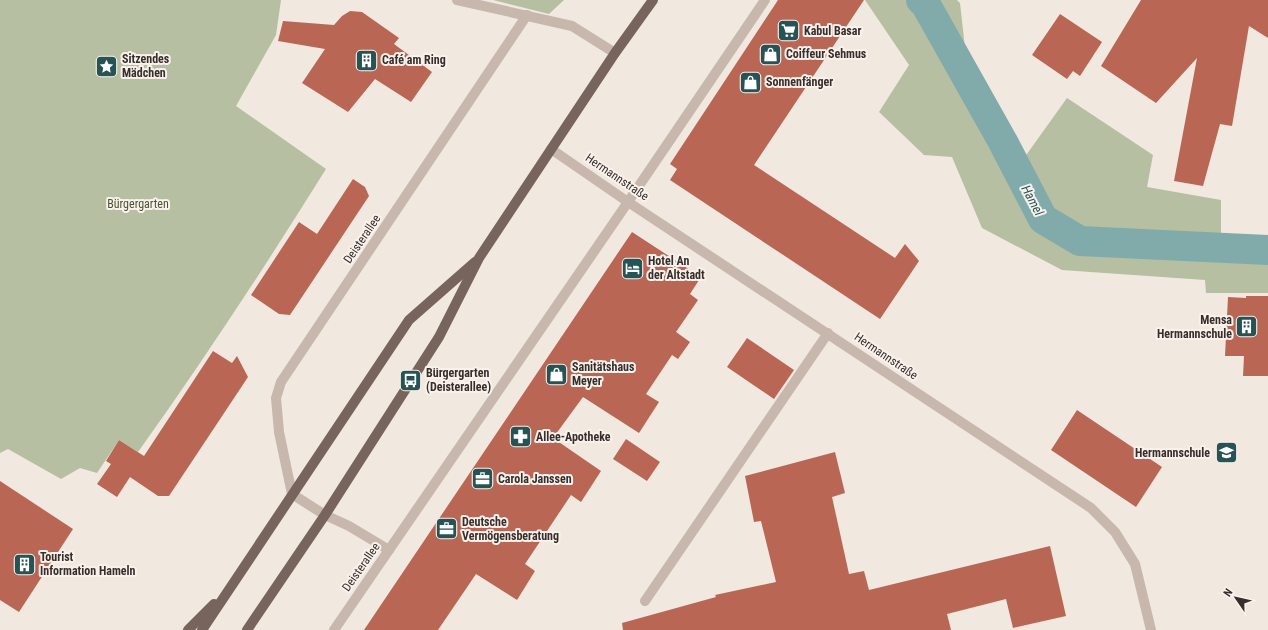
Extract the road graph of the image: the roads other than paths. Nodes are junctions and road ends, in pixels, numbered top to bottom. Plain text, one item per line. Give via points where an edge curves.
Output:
1 (457, 0) edge
2 (652, 0) edge
3 (765, 0) edge
4 (527, 16) junction
5 (615, 53) junction
6 (552, 149) junction
7 (628, 202) junction
8 (479, 258) junction
9 (828, 334) junction
10 (292, 494) junction
11 (324, 515) junction
12 (389, 550) junction
13 (231, 587) junction
14 (645, 602) dead end
15 (188, 630) edge
16 (202, 630) edge
17 (247, 630) edge
18 (334, 630) edge
19 (1151, 630) edge

1 - 4 street
2 - 5 main road
3 - 7 street, Deisterallee
4 - 5 street via 572,26
4 - 10 street, Deisterallee via 281,382 276,398 279,432
5 - 6 main road
6 - 7 street, Hermannstraße
6 - 8 main road
7 - 9 street, Hermannstraße
7 - 12 street, Deisterallee
8 - 10 main road via 409,320
8 - 11 main road via 439,337
9 - 14 street
9 - 19 street, Hermannstraße via 1091,508 1114,532 1135,564
10 - 11 street
10 - 13 main road
11 - 12 street via 349,526
11 - 17 main road
12 - 18 street, Deisterallee
13 - 15 main road
13 - 16 main road

